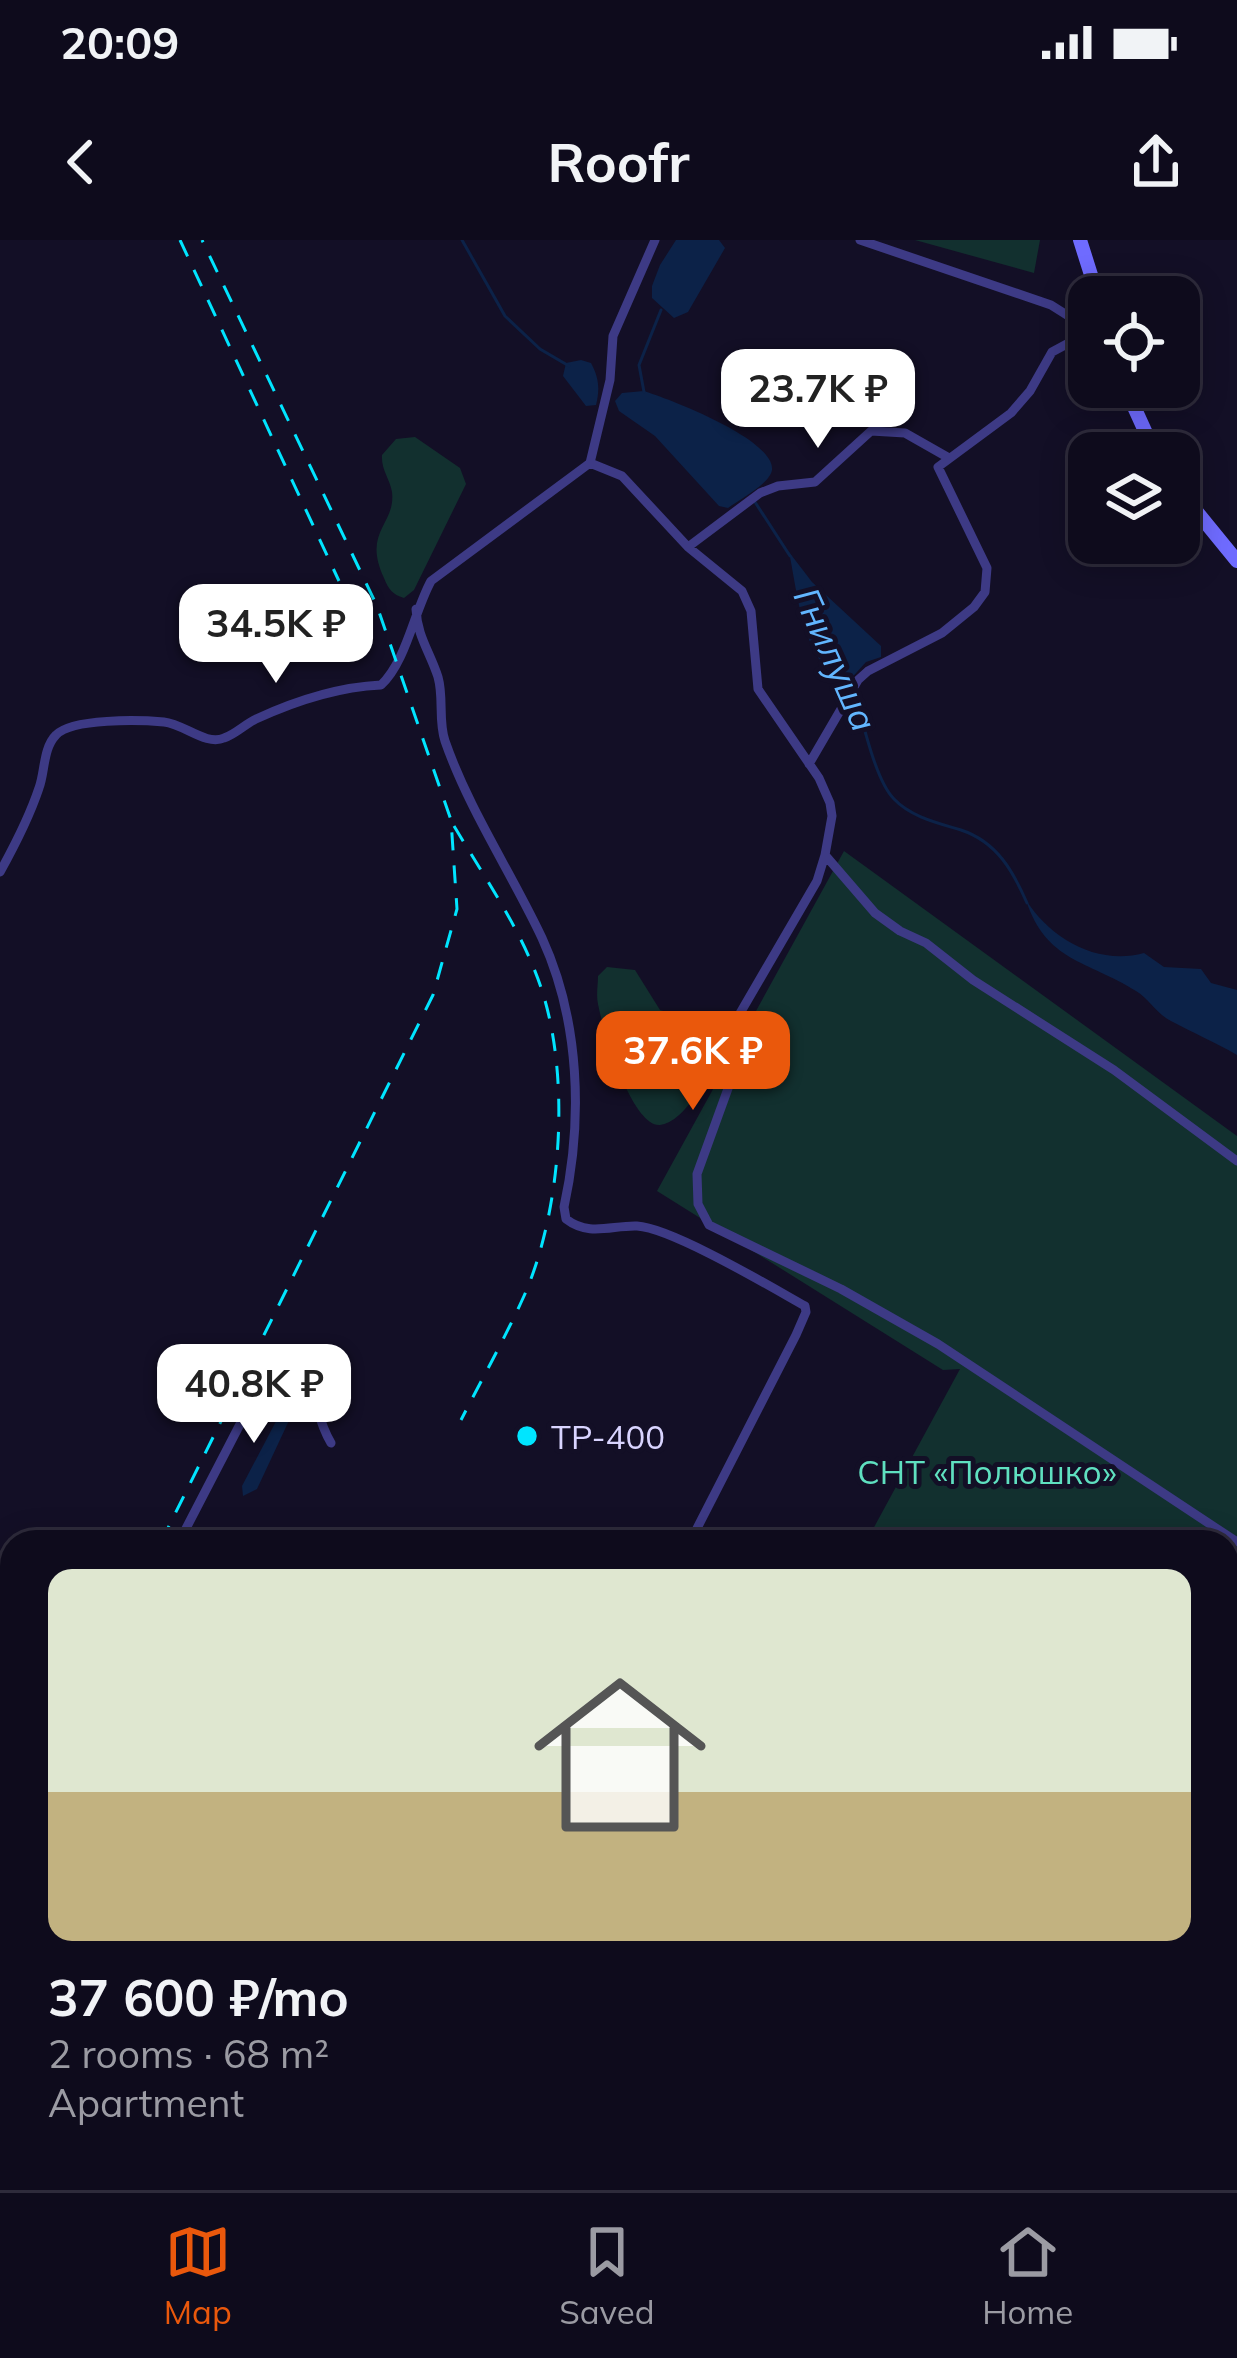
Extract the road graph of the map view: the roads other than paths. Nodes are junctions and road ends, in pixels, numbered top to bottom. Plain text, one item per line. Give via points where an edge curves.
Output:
1 (656, 240) edge
2 (860, 240) edge
3 (1080, 240) edge
4 (1091, 276) edge
5 (1068, 316) edge
6 (1068, 342) edge
7 (949, 458) junction
8 (590, 463) junction
9 (1200, 516) edge
10 (688, 547) junction
11 (1237, 561) edge
12 (416, 609) junction
13 (809, 764) junction
14 (825, 855) junction
15 (0, 872) edge
16 (1237, 1161) edge
17 (331, 1443) dead end
18 (185, 1530) edge
19 (696, 1530) edge
20 (1219, 1530) edge

1 - 8 street via 613,336
2 - 5 street
3 - 4 main road
6 - 7 street via 1052,352 1011,412
7 - 10 street via 905,433 871,431 815,482 760,494
7 - 13 street via 938,467 987,568 985,592 942,633 858,680
8 - 10 street via 622,476
8 - 12 street via 431,581
9 - 11 main road
10 - 13 street via 742,591 758,688
12 - 15 street via 381,686 352,686 282,708 223,740 160,722 80,723 58,731
12 - 19 street via 419,641 438,678 445,740 556,979 576,1100 566,1219 592,1230 632,1225 670,1236 805,1306
13 - 14 street via 830,803
14 - 16 street via 899,931 1114,1070
14 - 20 street via 818,881 739,1015 734,1072 697,1174 709,1225 938,1344
17 - 18 street via 307,1388 265,1376

